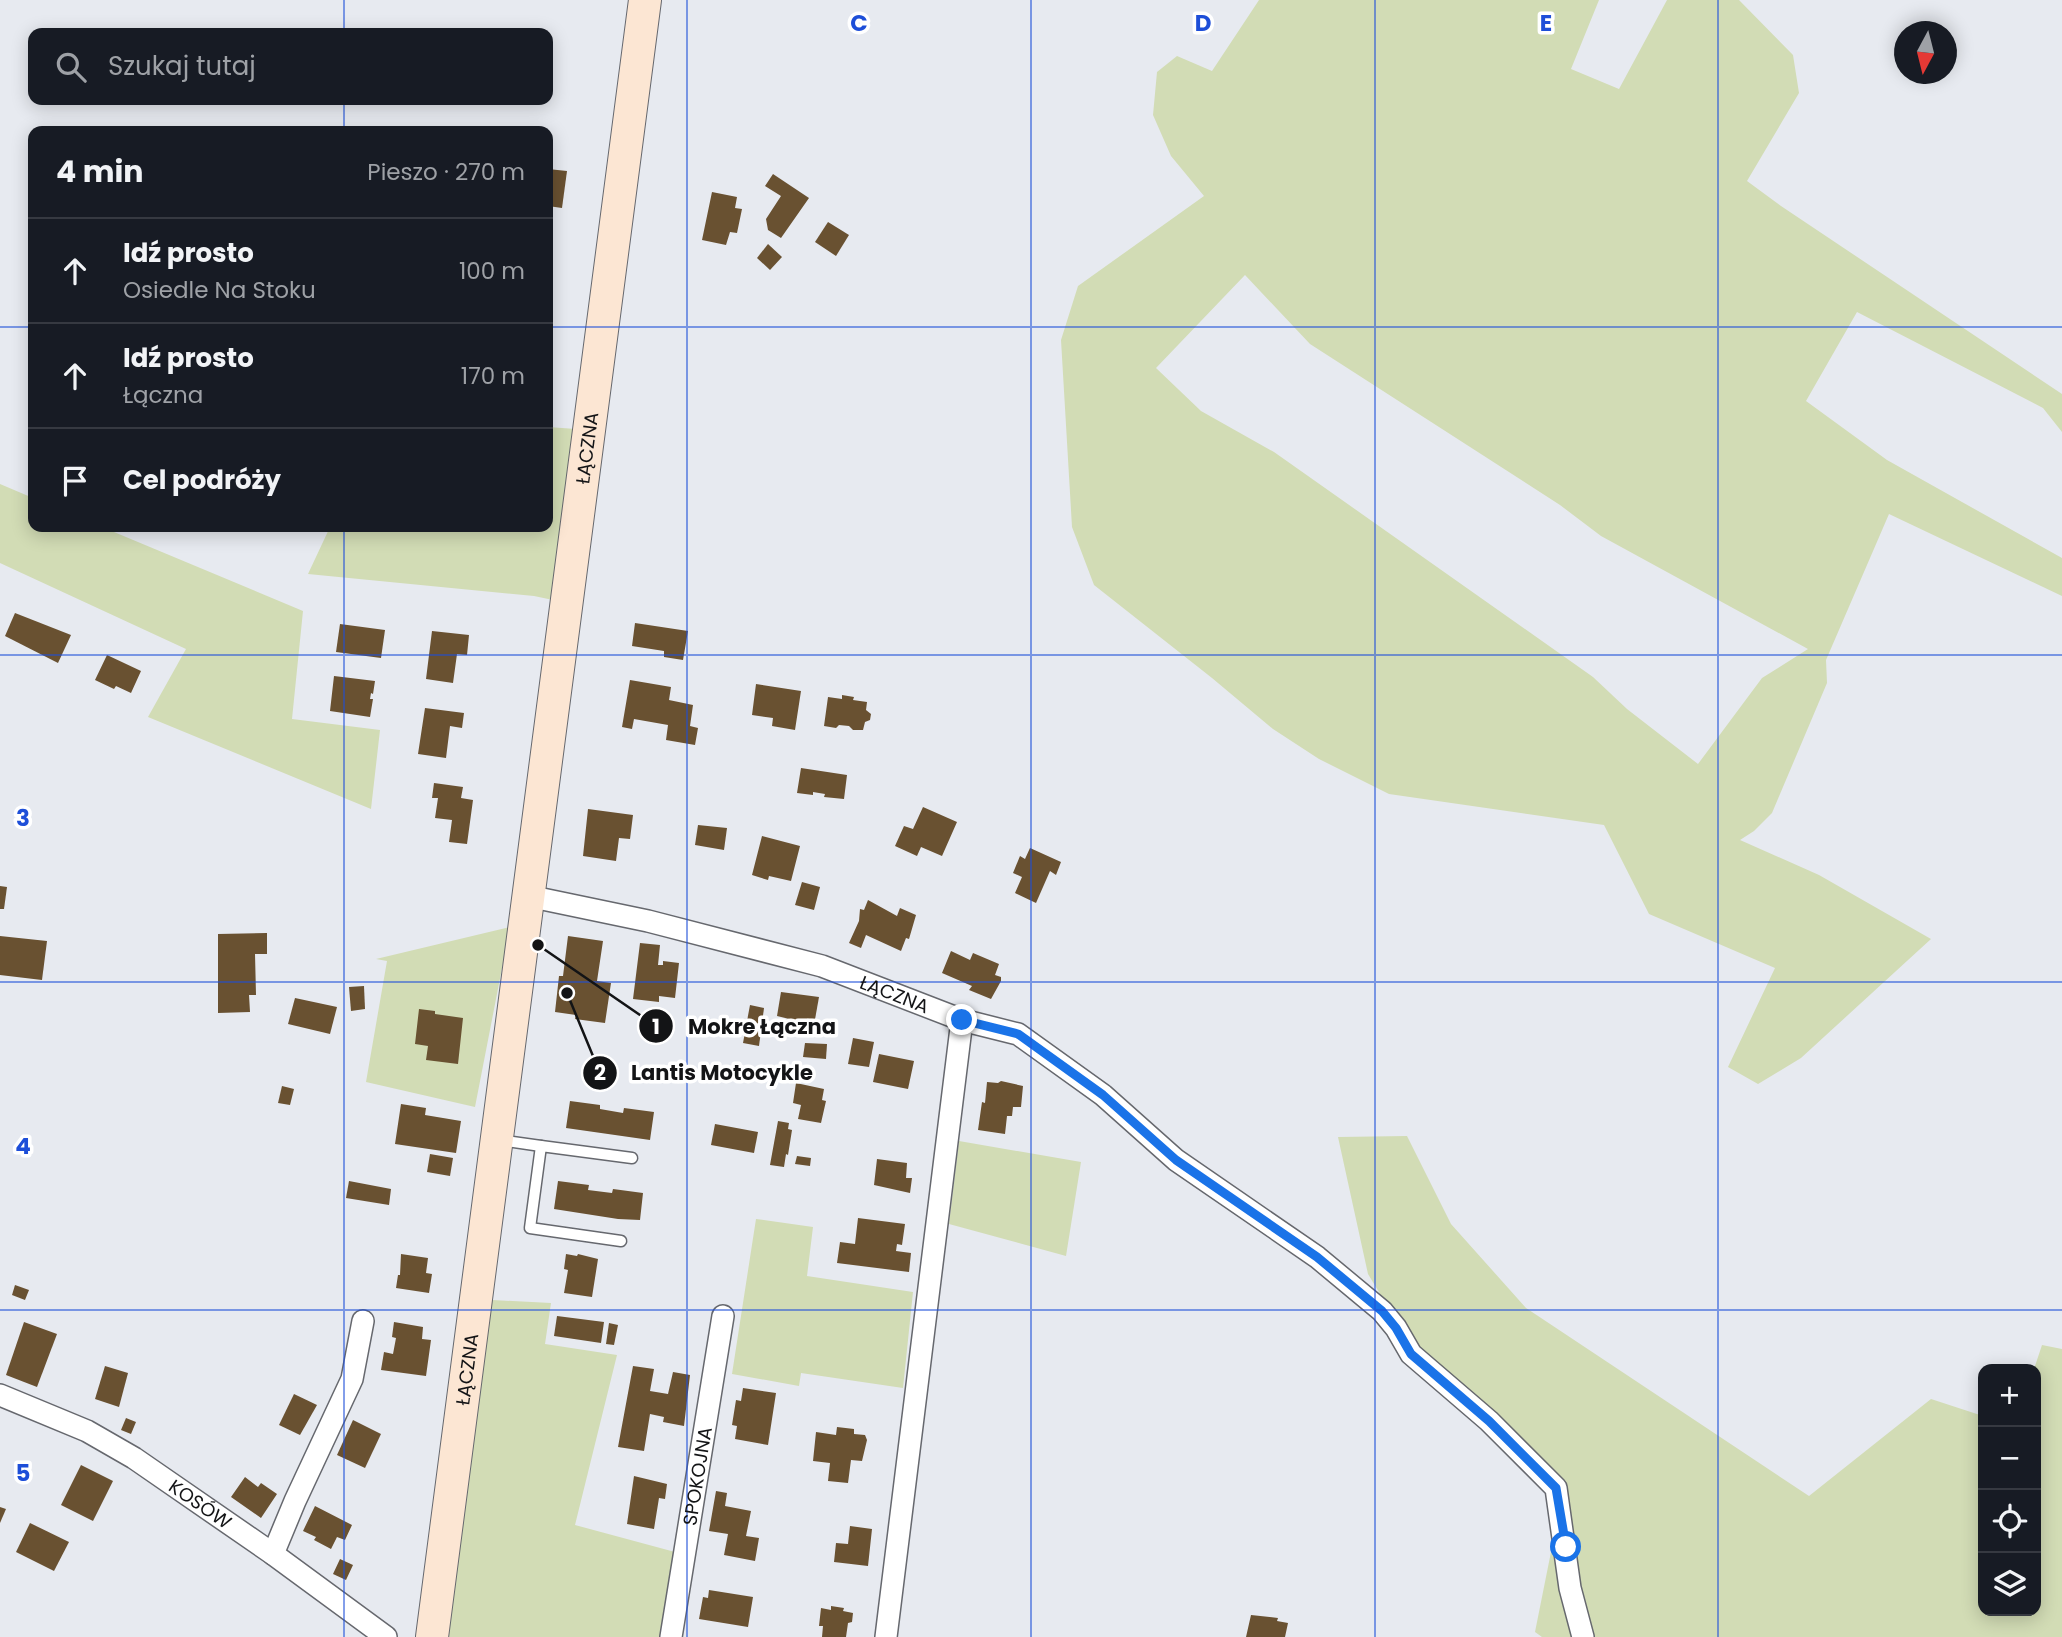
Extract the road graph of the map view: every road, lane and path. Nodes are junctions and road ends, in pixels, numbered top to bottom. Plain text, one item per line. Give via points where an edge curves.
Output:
1 (645, 0) edge
2 (528, 896) junction
3 (962, 1020) junction
4 (497, 1140) junction
5 (541, 1146) junction
6 (632, 1158) dead end
7 (621, 1241) dead end
8 (723, 1316) dead end
9 (363, 1321) dead end
10 (0, 1395) edge
11 (273, 1554) junction
12 (386, 1637) edge
13 (432, 1637) edge
14 (670, 1637) edge
15 (886, 1637) edge
16 (1583, 1637) edge

1 - 2 street, ŁĄCZNA
2 - 3 street, ŁĄCZNA via 822,965
2 - 4 street, ŁĄCZNA
3 - 15 street
3 - 16 street, ŁĄCZNA via 1018,1034 1103,1095 1176,1160 1317,1257 1382,1311 1411,1354 1489,1421 1556,1488 1570,1588
4 - 5 lane
4 - 13 street, ŁĄCZNA
5 - 6 lane
5 - 7 lane via 530,1228
8 - 14 street, SPOKOJNA
9 - 11 street via 352,1379
10 - 11 street, KOSÓW via 87,1431 134,1458
11 - 12 street, KOSÓW

